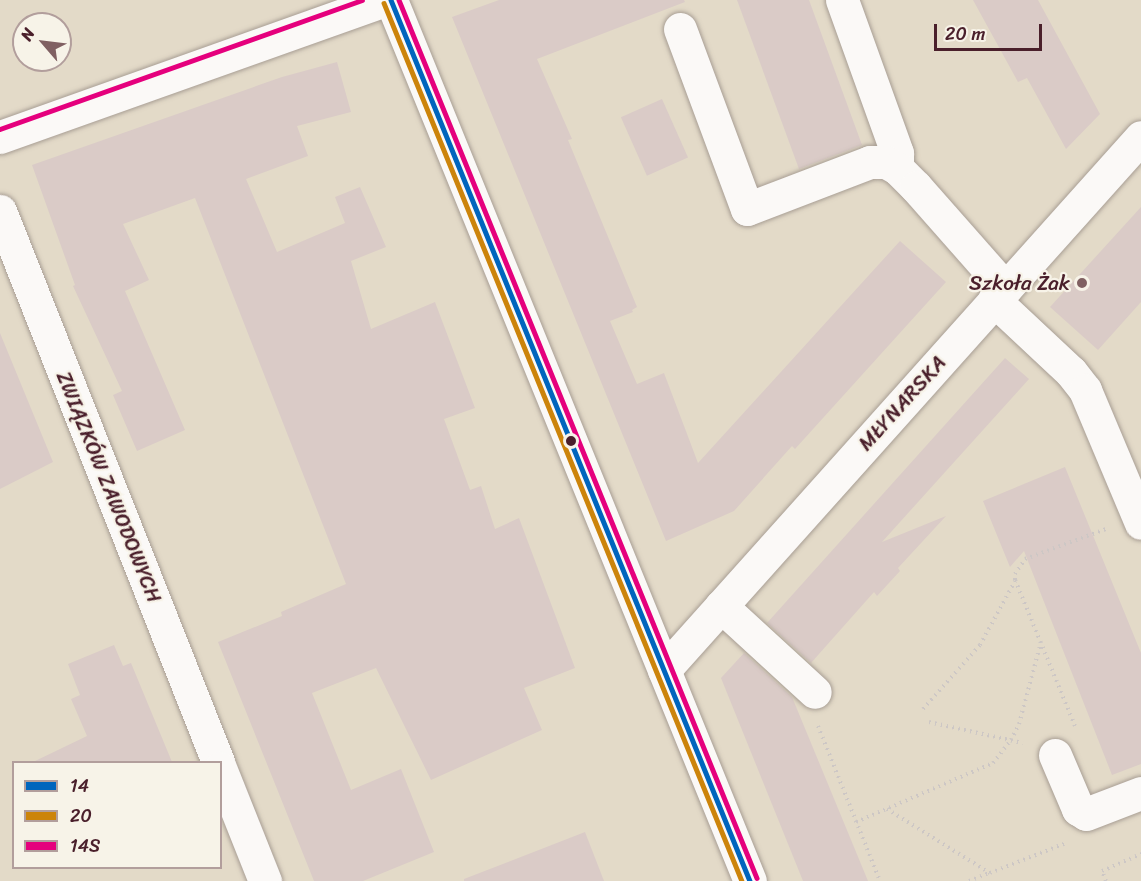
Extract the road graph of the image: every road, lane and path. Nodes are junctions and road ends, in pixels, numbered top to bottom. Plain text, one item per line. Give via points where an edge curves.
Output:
1 (384, 0) edge
2 (391, 0) edge
3 (842, 0) edge
4 (680, 29) dead end
5 (0, 137) edge
6 (1141, 137) edge
7 (897, 168) junction
8 (0, 211) edge
9 (1000, 294) junction
10 (1127, 525) edge
11 (1015, 580) junction
12 (721, 606) junction
13 (1041, 642) junction
14 (664, 670) junction
15 (806, 684) joint
16 (923, 709) dead end
17 (929, 722) dead end
18 (1011, 740) junction
19 (1056, 745) junction
20 (219, 761) edge
21 (222, 773) edge
22 (1141, 793) edge
23 (887, 809) junction
24 (856, 822) junction
25 (1076, 840) dead end
26 (1141, 854) edge
27 (990, 873) junction
28 (266, 881) edge
29 (750, 881) edge
30 (880, 881) edge
31 (969, 881) edge
32 (1106, 881) edge

1 - 5 street
2 - 14 street
3 - 7 street via 897,153
4 - 7 street via 747,209 870,162 886,162
6 - 9 street, MŁYNARSKA
7 - 9 street
8 - 20 street, ZWIĄZKÓW ZAWODOWYCH
9 - 10 street via 1085,390
9 - 12 street, MŁYNARSKA
10 - 11 path via 1025,559
11 - 13 path
11 - 16 path via 980,645
12 - 14 street, MŁYNARSKA
12 - 15 street
13 - 18 path
13 - 19 path
14 - 29 street
15 - 24 path
17 - 18 path
18 - 19 path
18 - 23 path via 993,763
19 - 22 street via 1078,809 1086,814
21 - 28 street
23 - 24 path
23 - 27 path
24 - 30 path
25 - 27 path
26 - 32 path via 1102,871
27 - 31 path

